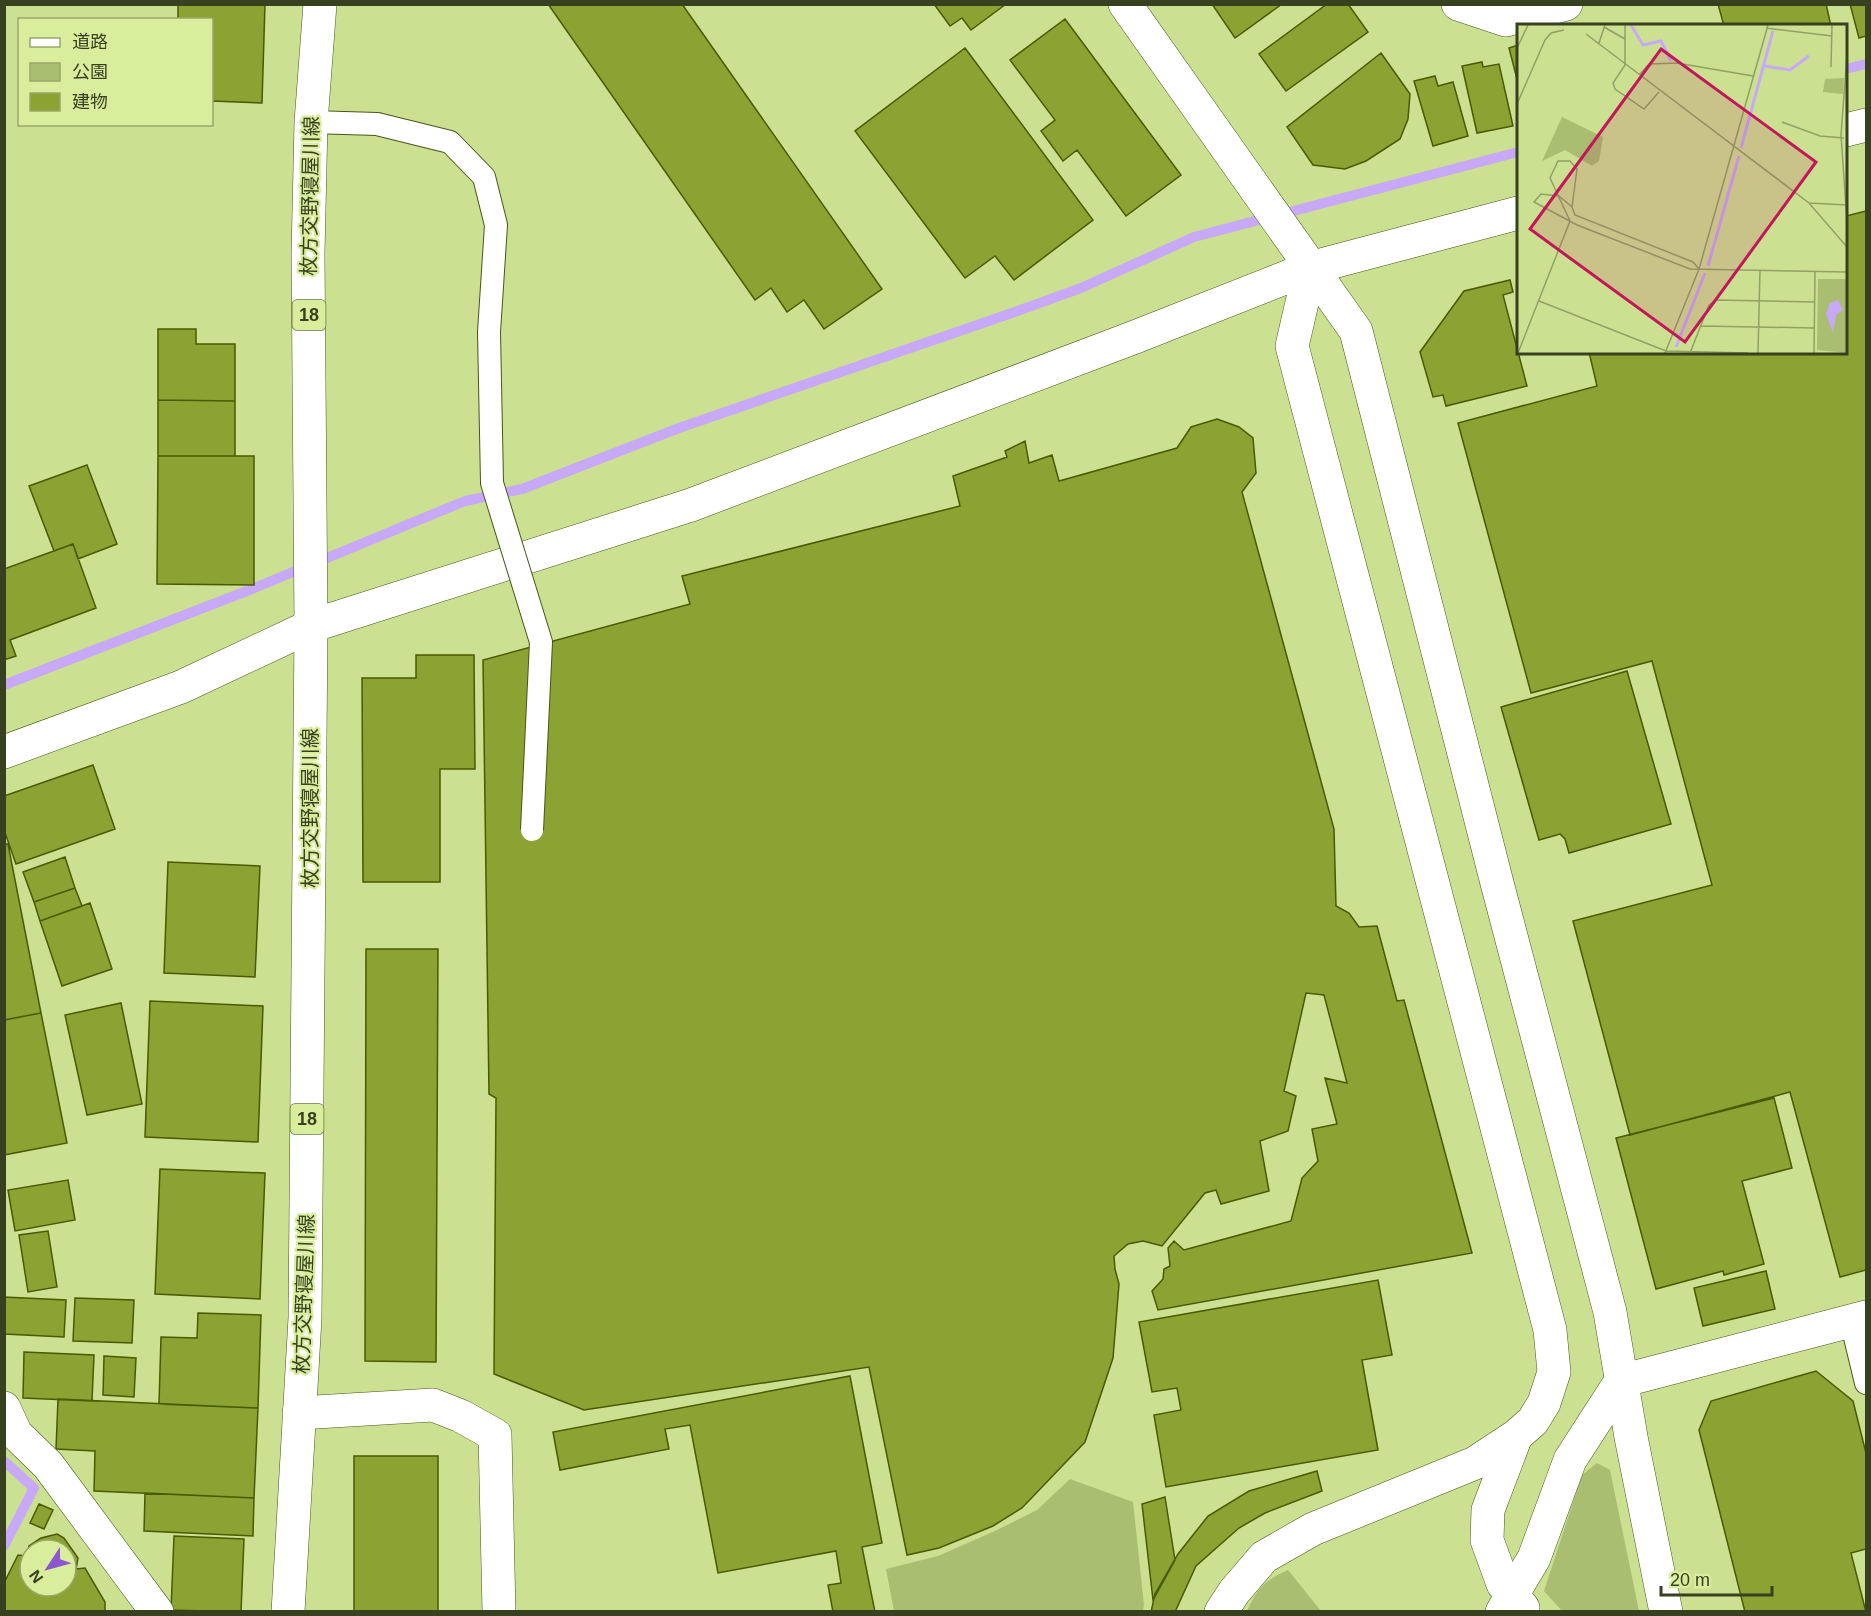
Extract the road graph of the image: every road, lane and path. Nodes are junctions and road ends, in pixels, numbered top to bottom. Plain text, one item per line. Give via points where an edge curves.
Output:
1 (320, 4) edge
2 (1125, 4) edge
3 (1458, 4) edge
4 (1566, 4) edge
5 (311, 122) junction
6 (1866, 125) edge
7 (1847, 130) edge
8 (1517, 213) edge
9 (1310, 268) junction
10 (311, 626) junction
11 (4, 752) edge
12 (532, 830) dead end
13 (1859, 1319) edge
14 (1621, 1381) junction
15 (1866, 1383) edge
16 (4, 1408) edge
17 (298, 1413) junction
18 (1516, 1436) junction
19 (1513, 1606) edge
20 (158, 1611) edge
21 (288, 1611) edge
22 (499, 1611) edge
23 (1221, 1611) edge
24 (1666, 1611) edge

1 - 5 street, 枚方交野寝屋川線 / 18
2 - 9 street
3 - 4 street via 1506,20
5 - 10 street, 枚方交野寝屋川線 / 18
5 - 12 lane, bridge via 377,124 450,142 484,177 496,225 489,332 492,483 541,642
6 - 7 street
8 - 9 street
9 - 10 street via 691,505
9 - 14 street via 1356,331 1607,1300
9 - 18 street via 1292,346 1550,1330 1554,1372 1544,1403 1533,1421
10 - 11 street via 182,687
10 - 17 street, 枚方交野寝屋川線 / 18 via 305,1318
13 - 14 street
13 - 15 lane
14 - 19 street via 1570,1460
14 - 24 street
16 - 20 street via 16,1434 48,1465
17 - 21 street, 枚方交野寝屋川線 / 18
17 - 22 street via 433,1405 495,1435
18 - 19 street via 1488,1510 1487,1540
18 - 23 street via 1475,1463 1313,1529 1264,1557

